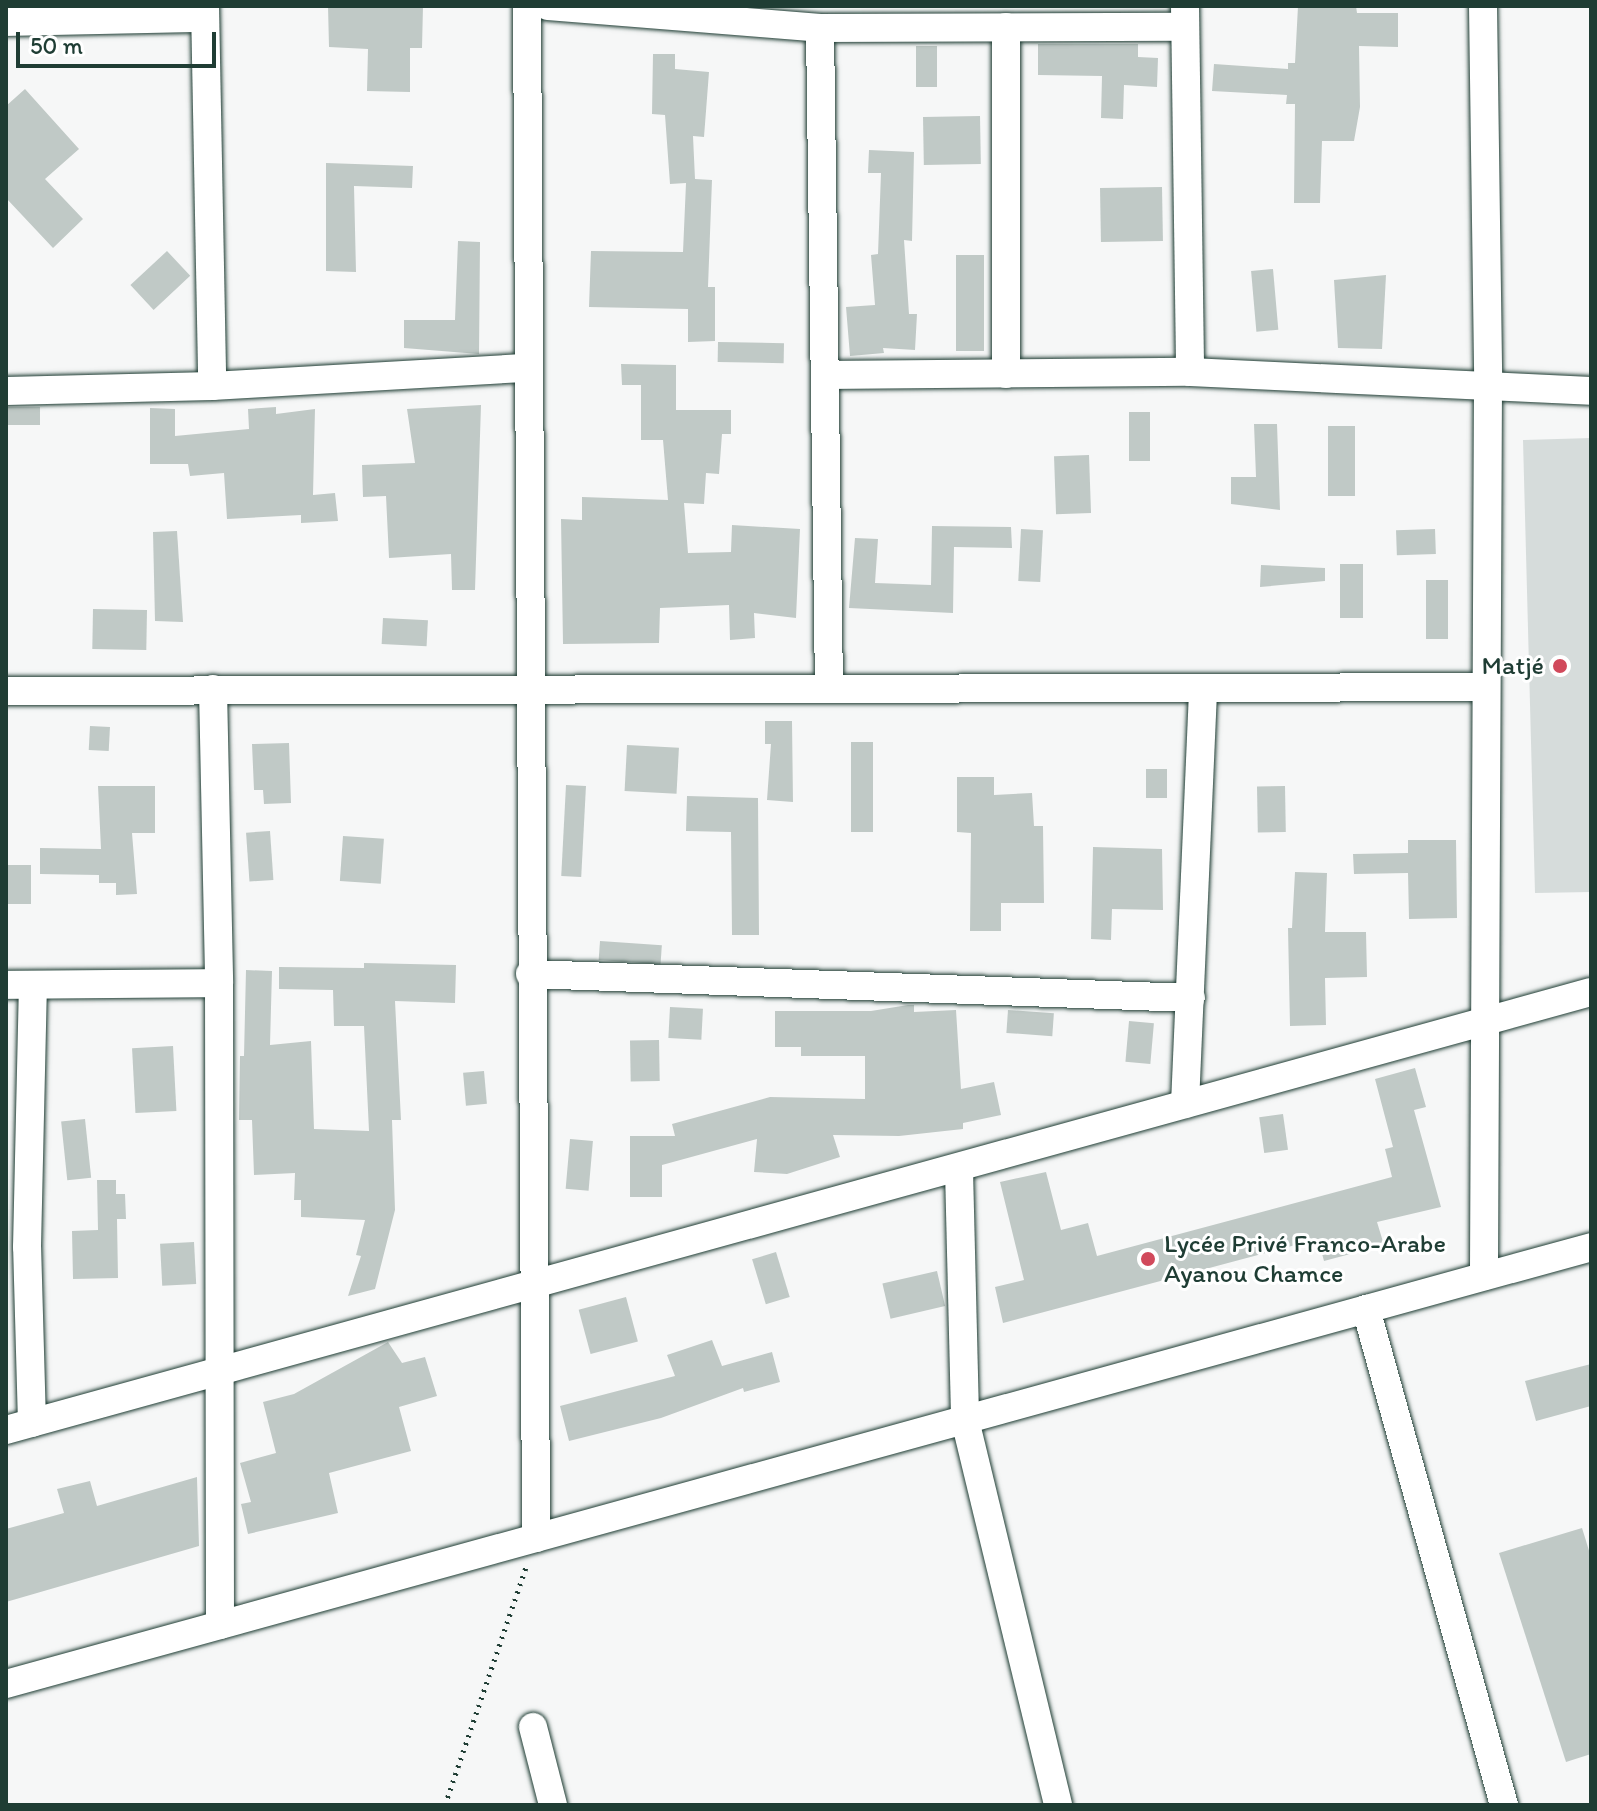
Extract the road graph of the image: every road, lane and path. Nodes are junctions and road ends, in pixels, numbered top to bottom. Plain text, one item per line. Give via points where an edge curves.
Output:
1 (527, 6) edge
2 (548, 6) edge
3 (1483, 6) edge
4 (205, 12) edge
5 (1185, 16) edge
6 (6, 22) edge
7 (1006, 27) junction
8 (820, 28) junction
9 (527, 368) junction
10 (1190, 372) junction
11 (1006, 374) junction
12 (825, 375) junction
13 (212, 386) junction
14 (1488, 386) junction
15 (6, 391) edge
16 (1591, 391) edge
17 (1486, 687) junction
18 (829, 688) junction
19 (1203, 688) junction
20 (213, 689) junction
21 (529, 690) junction
22 (6, 691) edge
23 (530, 974) junction
24 (219, 983) junction
25 (19, 985) edge
26 (1591, 992) edge
27 (1191, 998) junction
28 (1487, 1020) junction
29 (1185, 1104) junction
30 (959, 1170) junction
31 (1591, 1247) edge
32 (1484, 1276) junction
33 (533, 1284) junction
34 (1366, 1309) junction
35 (218, 1374) junction
36 (965, 1420) junction
37 (19, 1426) edge
38 (536, 1538) junction
39 (220, 1625) junction
40 (6, 1684) edge
41 (533, 1727) dead end
42 (445, 1805) edge
43 (553, 1805) edge
44 (1058, 1805) edge
45 (1504, 1805) edge

1 - 9 street
2 - 8 street
3 - 14 street
4 - 6 street
4 - 13 street
5 - 7 street
5 - 10 street
7 - 8 street
7 - 11 street
8 - 12 street
9 - 13 street
9 - 21 street
10 - 11 street
10 - 14 street
11 - 12 street
12 - 18 street
13 - 15 street
14 - 16 street
14 - 17 street
17 - 19 street
17 - 28 street
18 - 19 street
18 - 21 street
19 - 27 street
20 - 21 street
20 - 22 street
20 - 24 street
21 - 23 street
23 - 27 street
23 - 33 street
24 - 25 street
24 - 35 street
25 - 37 street via 27,1247
26 - 28 street
27 - 29 street
28 - 29 street
28 - 32 street
29 - 30 street
30 - 33 street
30 - 36 street
31 - 32 street
32 - 34 street
33 - 35 street
33 - 38 street
34 - 36 street
34 - 45 street
35 - 37 street
35 - 39 street
36 - 38 street
36 - 44 street
38 - 39 street
38 - 42 path
39 - 40 street
41 - 43 street

